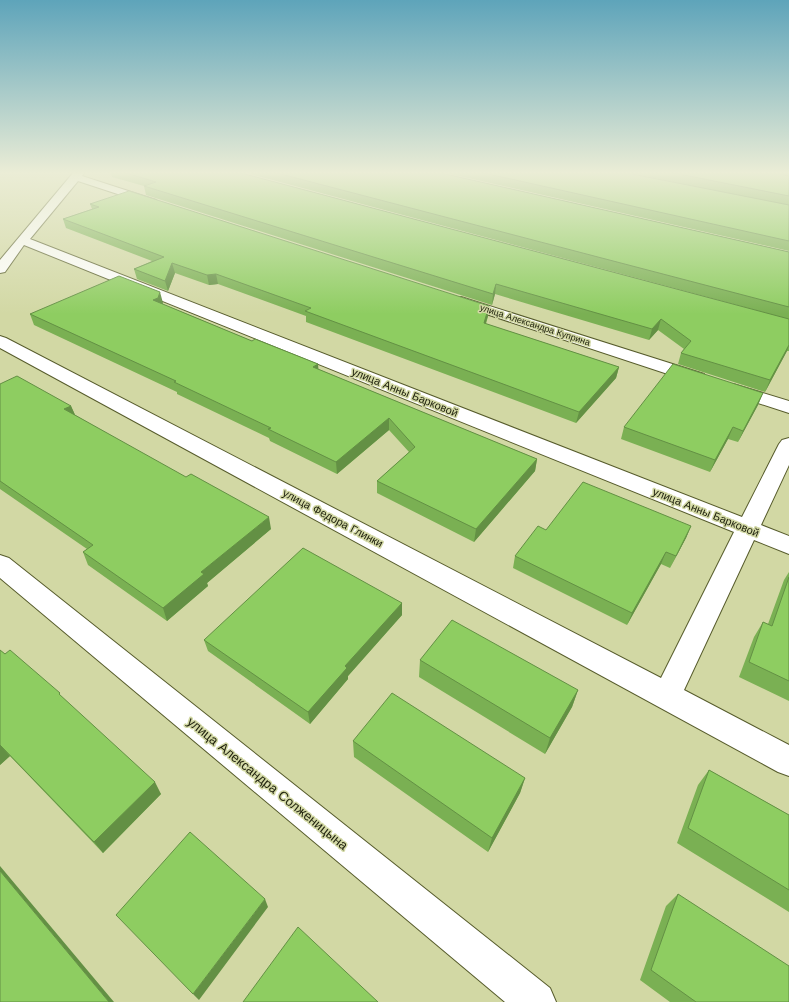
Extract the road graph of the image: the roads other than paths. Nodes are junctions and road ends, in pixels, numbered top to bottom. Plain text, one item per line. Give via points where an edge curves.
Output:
1 (39, 220) edge
2 (22, 240) junction
3 (0, 269) edge
4 (448, 297) edge
5 (0, 341) edge
6 (789, 407) edge
7 (789, 444) edge
8 (748, 528) junction
9 (789, 545) edge
10 (0, 564) edge
11 (667, 695) junction
12 (789, 761) edge
13 (536, 1002) edge

1 - 2 street
2 - 3 street
2 - 8 street, улица Анны Барковой
4 - 6 street, улица Александра Куприна
5 - 11 street, улица Федора Глинки
7 - 8 street
8 - 9 street, улица Анны Барковой
8 - 11 street
10 - 13 street, улица Александра Солженицына
11 - 12 street, улица Федора Глинки

